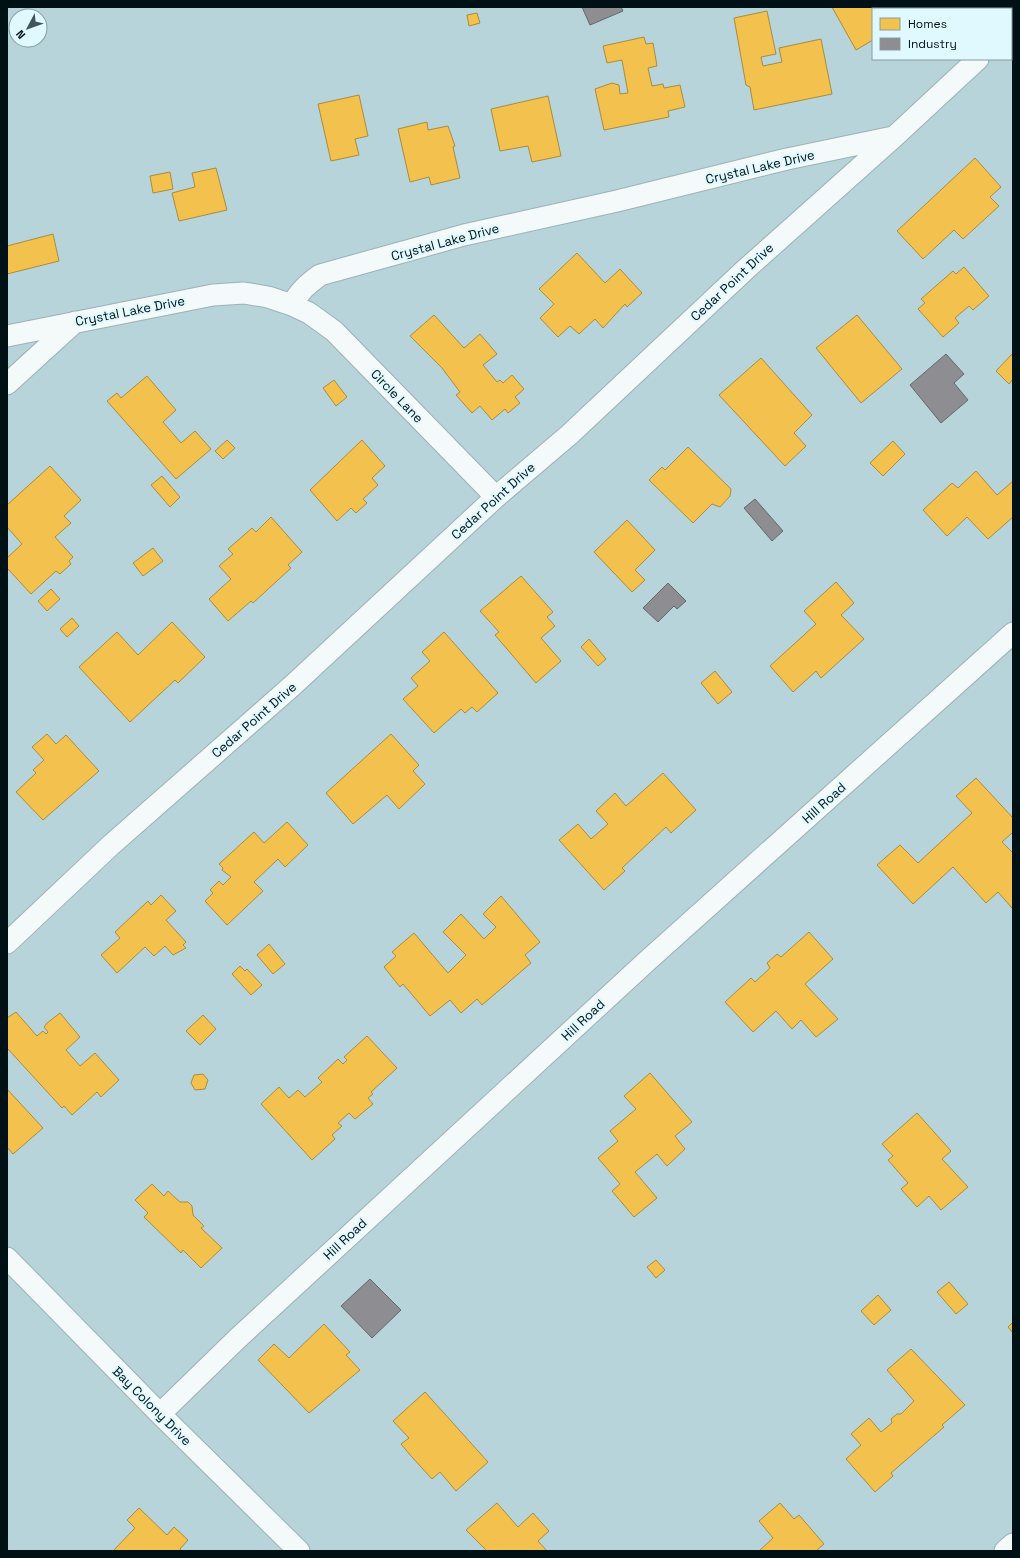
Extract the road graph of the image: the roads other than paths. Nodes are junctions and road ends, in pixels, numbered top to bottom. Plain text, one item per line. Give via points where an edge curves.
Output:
1 (977, 60) edge
2 (894, 137) junction
3 (292, 305) junction
4 (76, 322) junction
5 (7, 336) edge
6 (7, 384) edge
7 (496, 497) junction
8 (1013, 633) edge
9 (7, 943) edge
10 (7, 1258) edge
11 (160, 1414) junction
12 (1013, 1544) edge
13 (300, 1551) edge
14 (1005, 1551) edge

1 - 2 street, Cedar Point Drive
2 - 3 street, Crystal Lake Drive via 788,159 464,235 320,275 304,286
2 - 7 street, Cedar Point Drive via 746,268 568,435
3 - 4 street, Crystal Lake Drive via 244,293 212,295
3 - 7 street, Circle Lane via 309,313 334,331
4 - 5 street, Crystal Lake Drive
4 - 6 street
7 - 9 street, Cedar Point Drive via 292,686 111,845
8 - 11 street, Hill Road via 646,962 237,1339
10 - 11 street, Bay Colony Drive
11 - 13 street, Bay Colony Drive
12 - 14 street

